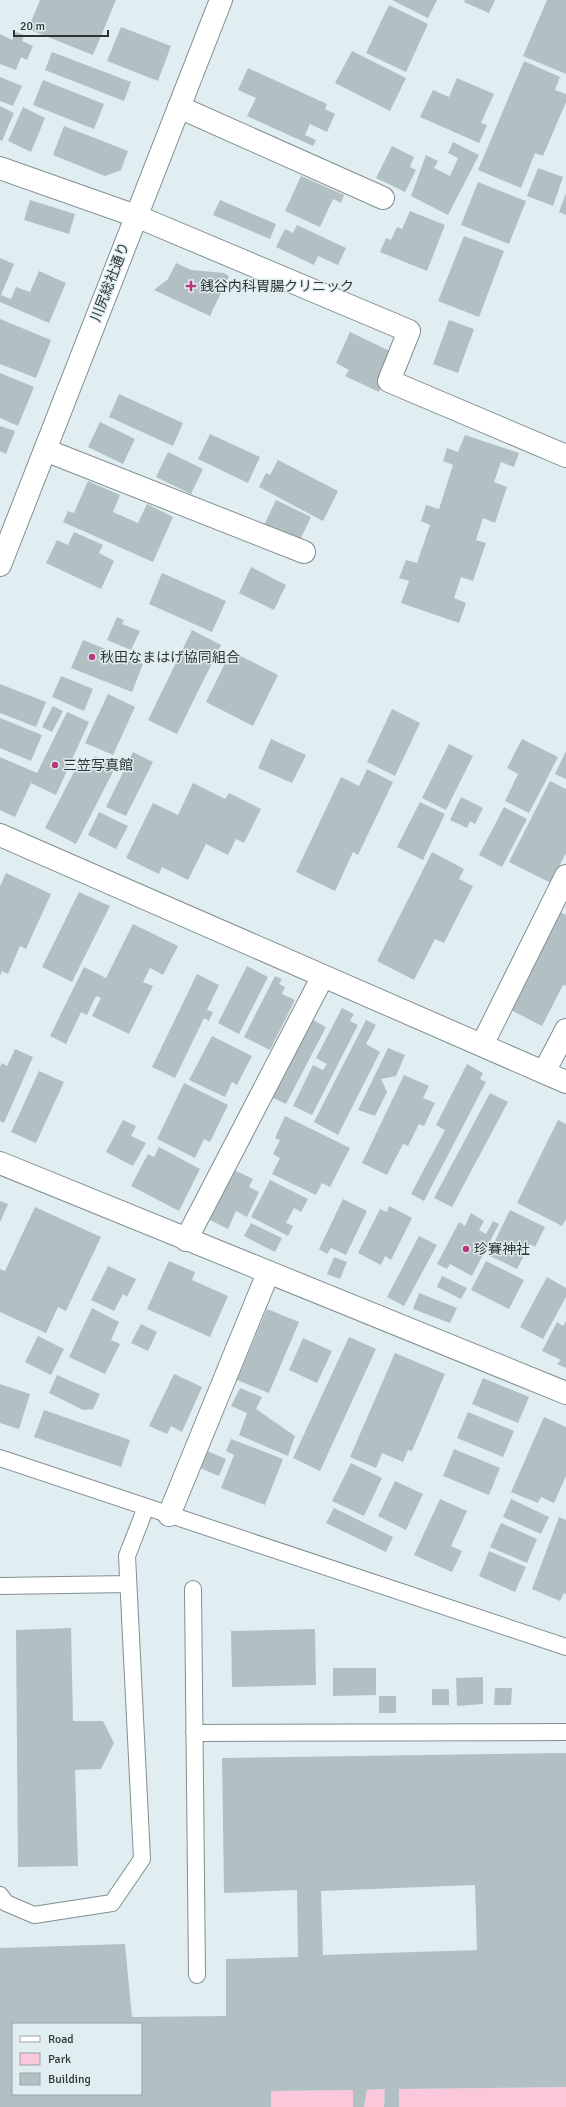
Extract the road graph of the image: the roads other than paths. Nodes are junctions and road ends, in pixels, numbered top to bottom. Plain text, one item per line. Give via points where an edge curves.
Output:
1 (221, 0) edge
2 (179, 107) junction
3 (0, 168) edge
4 (383, 198) dead end
5 (136, 216) junction
6 (45, 450) junction
7 (566, 456) edge
8 (6, 535) edge
9 (304, 552) dead end
10 (0, 565) edge
11 (0, 835) edge
12 (566, 876) edge
13 (323, 976) junction
14 (566, 1030) edge
15 (482, 1045) junction
16 (544, 1072) junction
17 (566, 1082) edge
18 (0, 1163) edge
19 (186, 1240) junction
20 (268, 1273) junction
21 (566, 1393) edge
22 (0, 1458) edge
23 (146, 1507) junction
24 (169, 1515) junction
25 (128, 1584) junction
26 (0, 1586) edge
27 (193, 1589) dead end
28 (566, 1647) edge
29 (566, 1732) edge
30 (194, 1733) junction
31 (0, 1895) edge
32 (197, 1975) dead end

1 - 2 street, 川尻総社通り
2 - 4 street
2 - 5 street, 川尻総社通り
3 - 5 street
5 - 6 street, 川尻総社通り
5 - 7 street via 409,330 388,381
6 - 8 street, 川尻総社通り
6 - 9 street
8 - 10 street, 川尻総社通り
11 - 13 street
12 - 15 street
13 - 15 street
13 - 19 street
14 - 16 street
15 - 16 street
16 - 17 street
18 - 19 street
19 - 20 street
20 - 21 street
20 - 24 street
22 - 23 lane
23 - 24 lane
23 - 25 lane via 126,1556
24 - 28 lane
25 - 26 lane
25 - 31 lane via 142,1859 112,1903 34,1915 6,1903
27 - 30 lane
29 - 30 lane
30 - 32 lane

